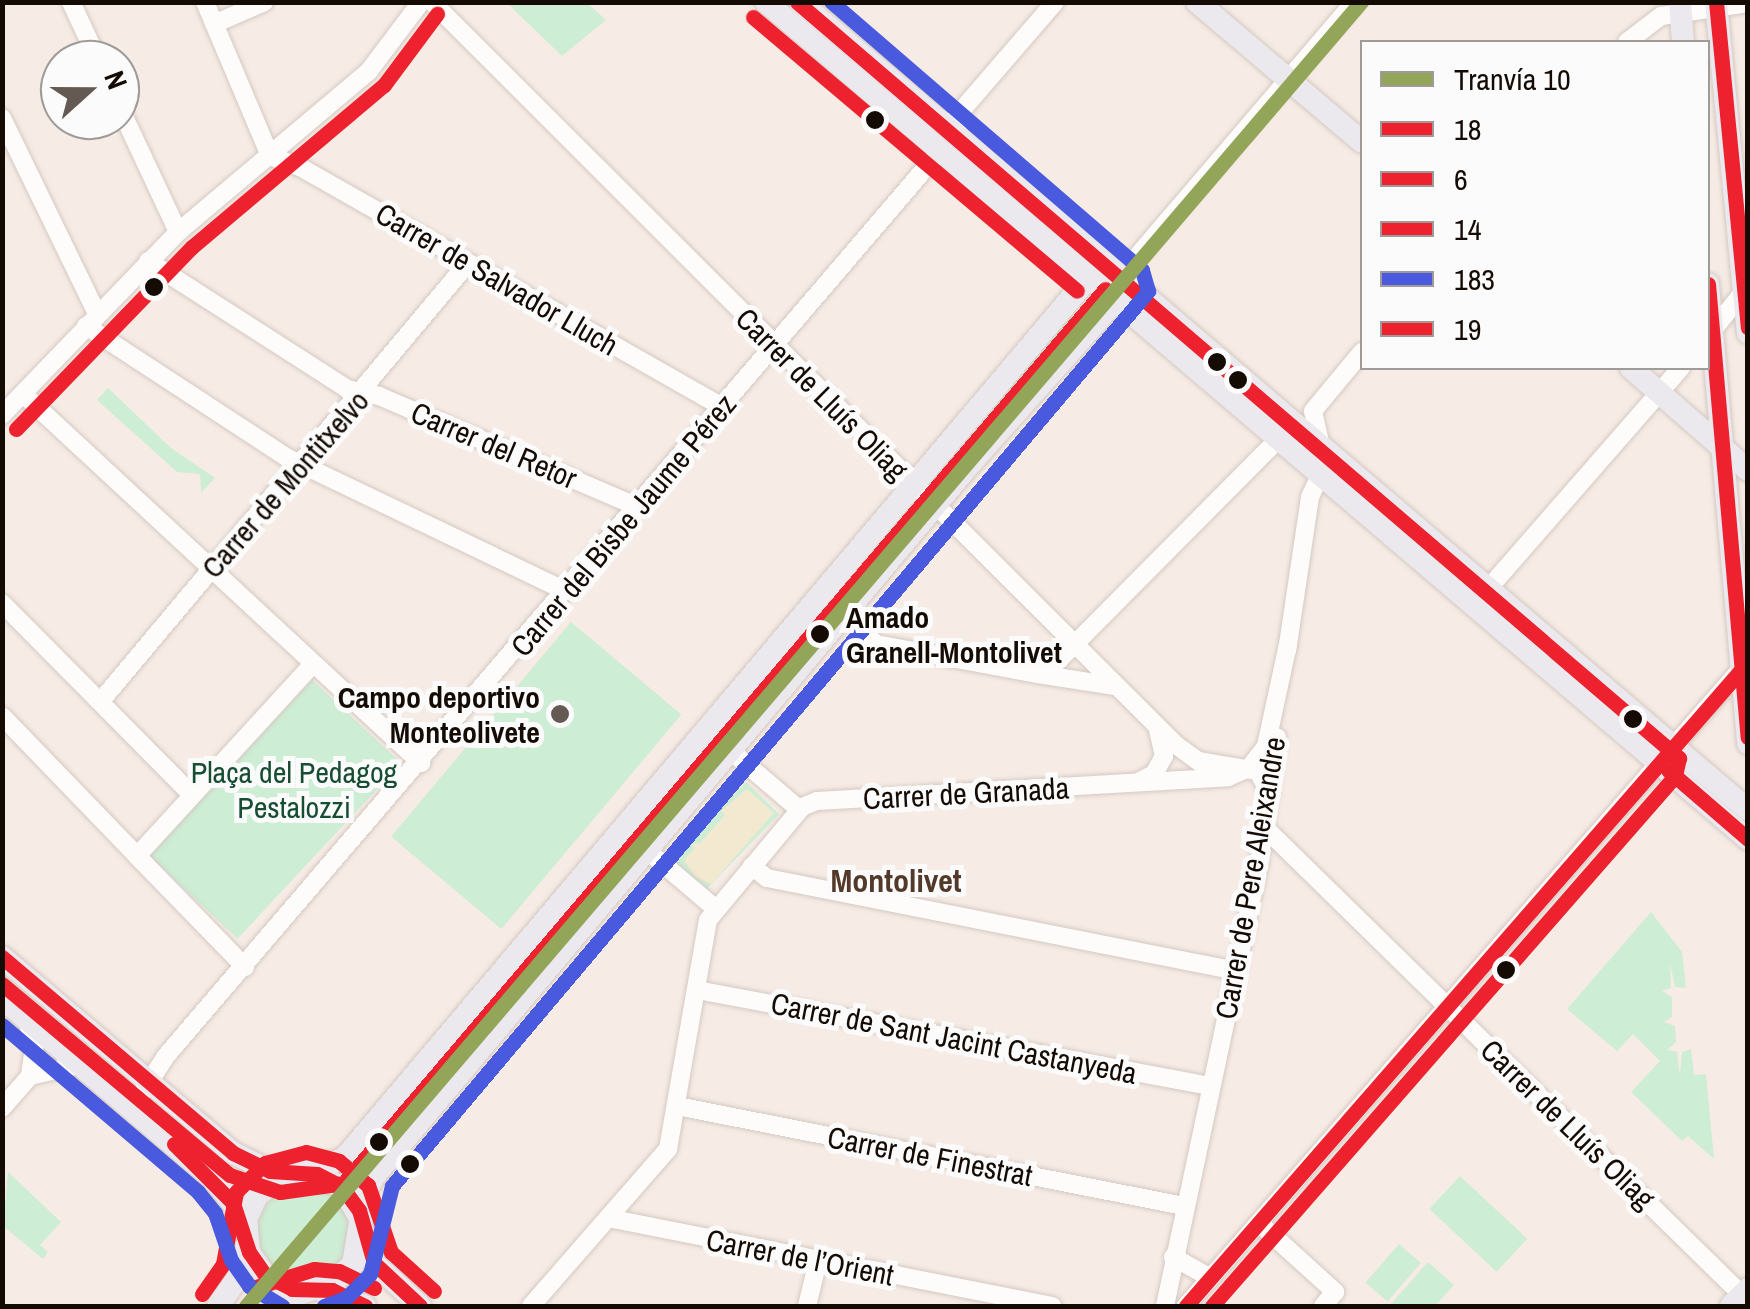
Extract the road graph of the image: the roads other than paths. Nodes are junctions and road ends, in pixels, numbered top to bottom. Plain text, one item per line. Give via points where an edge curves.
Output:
1 (72, 2) edge
2 (205, 2) edge
3 (264, 2) edge
4 (422, 2) edge
5 (432, 2) edge
6 (766, 2) edge
7 (800, 2) edge
8 (1055, 2) edge
9 (1197, 2) edge
10 (1354, 2) edge
11 (1748, 3) edge
12 (1716, 4) edge
13 (1680, 8) edge
14 (214, 24) junction
15 (89, 40) edge
16 (1629, 40) edge
17 (1684, 40) edge
18 (1288, 79) junction
19 (2, 118) edge
20 (135, 140) edge
21 (1360, 140) edge
22 (950, 145) junction
23 (270, 156) junction
24 (1742, 227) edge
25 (178, 232) junction
26 (148, 261) junction
27 (468, 264) junction
28 (1101, 272) junction
29 (1746, 289) edge
30 (1124, 293) junction
31 (92, 320) junction
32 (1748, 332) edge
33 (1710, 334) edge
34 (774, 345) junction
35 (1360, 354) edge
36 (1633, 370) edge
37 (1678, 370) edge
38 (1660, 392) junction
39 (364, 393) junction
40 (23, 394) junction
41 (722, 407) junction
42 (2, 415) edge
43 (1279, 438) junction
44 (1723, 447) junction
45 (1323, 450) junction
46 (301, 462) junction
47 (1748, 470) edge
48 (1322, 474) junction
49 (913, 486) junction
50 (636, 506) junction
51 (936, 507) junction
52 (212, 568) junction
53 (566, 591) junction
54 (1481, 597) junction
55 (2, 603) edge
56 (847, 616) junction
57 (1288, 644) junction
58 (1074, 647) junction
59 (1745, 664) edge
60 (311, 666) junction
61 (1038, 674) junction
62 (1115, 686) junction
63 (100, 702) junction
64 (2, 716) edge
65 (1154, 724) junction
66 (1748, 744) edge
67 (1671, 749) junction
68 (732, 752) junction
69 (421, 763) junction
70 (1249, 768) junction
71 (1135, 783) junction
72 (1269, 793) junction
73 (191, 794) junction
74 (1748, 810) edge
75 (796, 814) junction
76 (1265, 828) junction
77 (623, 830) junction
78 (1748, 839) edge
79 (648, 853) junction
80 (137, 856) junction
81 (752, 866) junction
82 (714, 908) junction
83 (4, 963) edge
84 (245, 968) junction
85 (1236, 971) junction
86 (697, 990) junction
87 (2, 998) edge
88 (1450, 1007) junction
89 (27, 1018) junction
90 (82, 1064) junction
91 (30, 1076) junction
92 (148, 1081) junction
93 (1210, 1086) junction
94 (677, 1106) junction
95 (2, 1108) edge
96 (143, 1117) junction
97 (300, 1173) junction
98 (1184, 1206) junction
99 (608, 1218) junction
100 (1259, 1223) junction
101 (362, 1226) junction
102 (246, 1239) junction
103 (1173, 1258) junction
104 (818, 1261) junction
105 (1211, 1278) junction
106 (309, 1290) junction
107 (1740, 1297) edge
108 (1329, 1299) edge
109 (218, 1306) edge
110 (262, 1306) edge
111 (365, 1306) edge
112 (420, 1306) edge
113 (531, 1306) edge
114 (808, 1306) edge
115 (1052, 1306) edge
116 (1164, 1306) edge
117 (1186, 1306) edge

1 - 15 street
2 - 14 street
3 - 14 street
4 - 23 street via 369,71
5 - 34 street, Carrer de Lluís Oliag
6 - 22 main road
7 - 22 main road
8 - 22 street via 955,118
9 - 18 main road
10 - 18 street
11 - 12 street
12 - 13 street
12 - 24 main road
13 - 16 street
13 - 17 main road
14 - 23 street
18 - 21 main road
18 - 28 street via 1134,260
19 - 31 street
20 - 25 street
22 - 28 main road
22 - 34 street, Carrer del Bisbe Jaume Pérez
23 - 25 street
23 - 27 street, Carrer de Salvador Lluch
24 - 29 main road
25 - 26 street
26 - 31 street
26 - 39 street, Carrer del Retor
27 - 39 street, Carrer de Montitxelvo
27 - 41 street, Carrer de Salvador Lluch
28 - 30 main road
28 - 49 main road
29 - 32 main road
29 - 33 street
30 - 43 main road
30 - 45 main road
30 - 51 main road
31 - 40 street
31 - 46 street
33 - 44 main road
34 - 41 street, Carrer del Bisbe Jaume Pérez
34 - 49 street, Carrer de Lluís Oliag
35 - 45 street, Carrer de Pere Aleixandre via 1313,412
36 - 38 main road
37 - 38 street
38 - 44 main road
38 - 54 street
39 - 46 street, Carrer de Montitxelvo
39 - 50 street, Carrer del Retor
40 - 42 street
40 - 52 street
41 - 50 street, Carrer del Bisbe Jaume Pérez
43 - 48 main road
43 - 58 street
44 - 47 main road
44 - 59 main road
45 - 48 street, Carrer de Pere Aleixandre
45 - 54 main road
46 - 52 street, Carrer de Montitxelvo
46 - 53 street
48 - 54 main road
48 - 57 street, Carrer de Pere Aleixandre via 1310,497
49 - 51 street, Carrer de Lluís Oliag
49 - 77 main road
50 - 53 street, Carrer del Bisbe Jaume Pérez
51 - 56 main road
51 - 58 street, Carrer de Lluís Oliag
52 - 60 street
52 - 63 street, Carrer de Montitxelvo
53 - 69 street, Carrer del Bisbe Jaume Pérez
54 - 67 main road
55 - 63 street
56 - 61 street via 876,644
56 - 68 main road
57 - 70 street via 1266,746
57 - 72 street, Carrer de Pere Aleixandre
58 - 61 street
58 - 62 street, Carrer de Lluís Oliag
59 - 66 main road
59 - 67 street
60 - 69 street
60 - 73 street
61 - 62 street
62 - 65 street, Carrer de Lluís Oliag
63 - 73 street
64 - 80 street
65 - 70 street, Carrer de Lluís Oliag via 1198,761
65 - 71 street via 1164,756 1154,774
67 - 74 main road
67 - 78 main road
67 - 88 street
68 - 75 street
68 - 79 main road
69 - 84 street, Carrer del Bisbe Jaume Pérez
70 - 71 street, Carrer de Granada via 1218,779
70 - 72 street via 1264,776
71 - 75 street, Carrer de Granada via 817,801
72 - 76 street, Carrer de Pere Aleixandre
73 - 80 street
75 - 81 street
76 - 85 street, Carrer de Pere Aleixandre
76 - 88 street, Carrer de Lluís Oliag
77 - 79 street
77 - 97 main road via 344,1159
79 - 82 street
79 - 101 main road via 374,1175
80 - 84 street
81 - 82 street
81 - 85 street via 767,878
82 - 86 street
83 - 92 main road
84 - 92 street, Carrer del Bisbe Jaume Pérez
85 - 93 street, Carrer de Pere Aleixandre
86 - 93 street, Carrer de Sant Jacint Castanyeda
86 - 94 street
87 - 89 main road
88 - 100 street
88 - 107 street, Carrer de Lluís Oliag
89 - 90 main road
89 - 91 street via 34,1046
90 - 91 street
90 - 96 main road
91 - 95 street
92 - 96 street via 138,1098
92 - 97 main road via 240,1158
93 - 98 street, Carrer de Pere Aleixandre
94 - 98 street, Carrer de Finestrat
94 - 99 street via 662,1159
96 - 102 main road via 221,1188
97 - 101 main road via 342,1187
97 - 102 main road via 258,1195
98 - 103 street, Carrer de Pere Aleixandre
99 - 104 street, Carrer de l’Orient
99 - 113 street
100 - 105 street
100 - 108 street
101 - 106 main road via 353,1264 334,1282
101 - 112 main road via 374,1263
102 - 106 main road via 264,1276
102 - 109 main road via 242,1272
103 - 105 street
103 - 116 street, Carrer de Pere Aleixandre
104 - 114 street
104 - 115 street, Carrer de l’Orient
105 - 117 street
106 - 110 main road
106 - 111 main road via 332,1290

